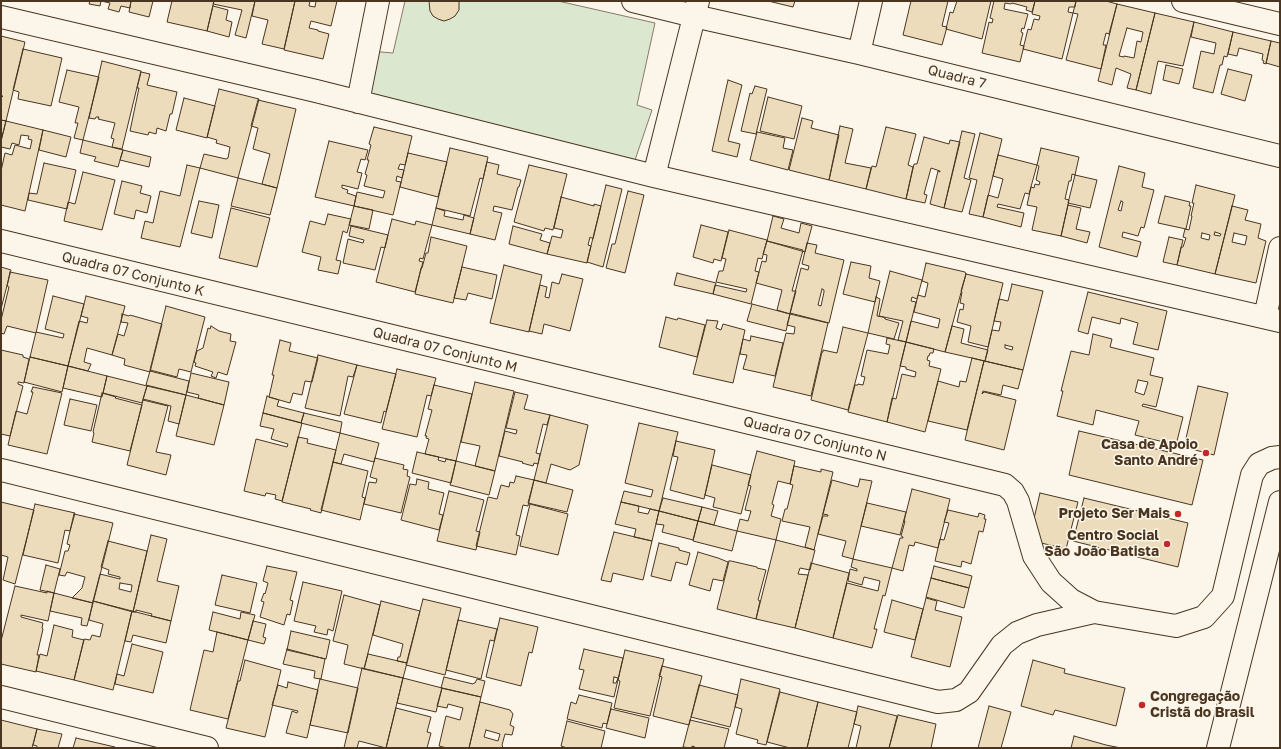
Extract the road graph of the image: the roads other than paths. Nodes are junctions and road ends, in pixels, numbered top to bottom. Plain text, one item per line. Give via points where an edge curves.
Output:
1 (378, 1) edge
2 (633, 1) edge
3 (871, 1) edge
4 (1183, 1) edge
5 (696, 8) edge
6 (1, 17) edge
7 (1280, 24) edge
8 (859, 53) junction
9 (358, 102) junction
10 (1280, 156) edge
11 (654, 176) junction
12 (1, 241) edge
13 (1280, 248) edge
14 (265, 306) joint
15 (1272, 319) edge
16 (625, 393) joint
17 (1280, 457) edge
18 (1, 470) edge
19 (1280, 502) edge
20 (1094, 612) junction
21 (1, 697) edge
22 (200, 747) edge
23 (1218, 748) edge

1 - 9 street
2 - 5 street, Quadra 7
3 - 8 street
4 - 7 street
5 - 8 street, Quadra 7
5 - 11 street
6 - 9 street
8 - 10 street, Quadra 7
9 - 11 street
11 - 15 street
12 - 14 street, Quadra 07 Conjunto K
13 - 15 street
14 - 16 street, Quadra 07 Conjunto M
16 - 20 street, Quadra 07 Conjunto N via 1005,485 1018,501 1034,556 1051,582 1071,600
17 - 20 street via 1259,464 1252,475 1223,596 1204,617 1176,626
18 - 20 street via 938,702 956,700 970,692 1002,645 1017,633 1037,625
19 - 23 street
21 - 22 street

